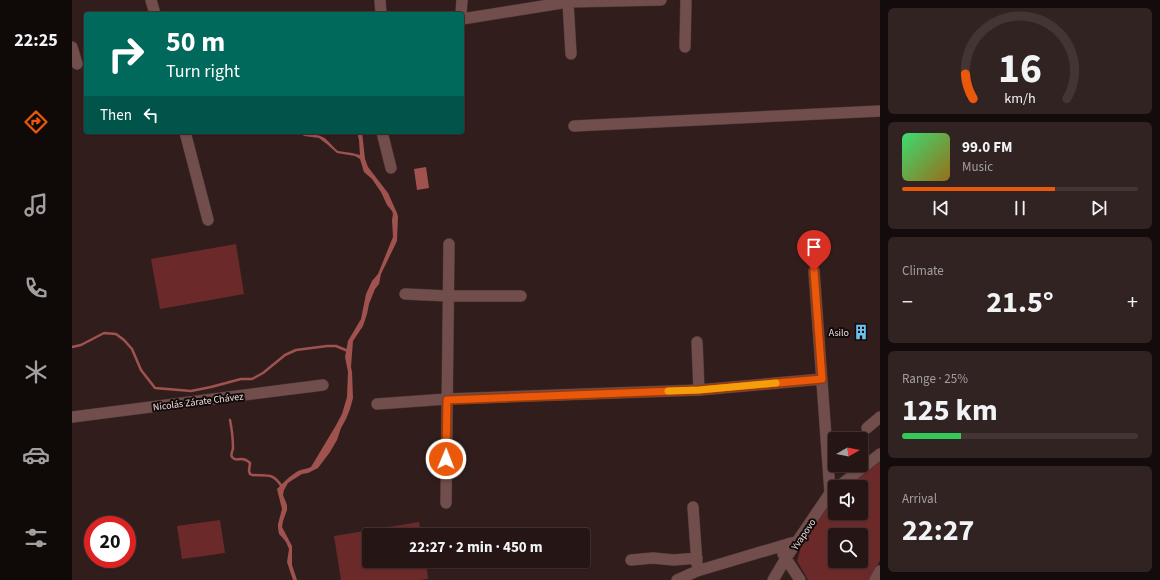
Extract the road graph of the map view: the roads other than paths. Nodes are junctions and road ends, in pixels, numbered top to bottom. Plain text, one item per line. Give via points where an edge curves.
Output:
1 (151, 0) edge
2 (380, 0) edge
3 (462, 0) edge
4 (661, 0) edge
5 (686, 0) edge
6 (568, 2) junction
7 (154, 12) edge
8 (381, 12) edge
9 (461, 12) edge
10 (464, 19) edge
11 (72, 47) edge
12 (685, 47) dead end
13 (571, 54) dead end
14 (78, 64) edge
15 (880, 111) edge
16 (574, 126) dead end
17 (186, 134) edge
18 (382, 134) edge
19 (391, 168) dead end
20 (208, 220) dead end
21 (449, 244) dead end
22 (814, 271) dead end
23 (405, 294) dead end
24 (448, 296) junction
25 (521, 296) dead end
26 (696, 342) dead end
27 (822, 379) junction
28 (323, 385) dead end
29 (699, 390) junction
30 (447, 400) junction
31 (377, 404) dead end
32 (72, 417) edge
33 (880, 417) edge
34 (867, 428) dead end
35 (880, 454) edge
36 (833, 480) edge
37 (847, 480) edge
38 (828, 498) edge
39 (446, 503) dead end
40 (693, 507) dead end
41 (798, 541) junction
42 (779, 546) junction
43 (697, 558) junction
44 (786, 558) junction
45 (632, 560) dead end
46 (697, 570) junction
47 (880, 571) edge
48 (677, 580) edge
49 (773, 580) edge
50 (800, 580) edge
51 (875, 580) edge

1 - 7 street
2 - 8 street
3 - 9 street
4 - 6 street
5 - 12 street
6 - 10 street
6 - 13 street
11 - 14 street
15 - 16 street
17 - 20 street
18 - 19 street
21 - 24 street
22 - 27 street
23 - 24 street
24 - 25 street
24 - 30 street
26 - 29 street
27 - 29 street
27 - 36 street
28 - 32 street, Nicolás Zárate Chávez
29 - 30 street
30 - 31 street
30 - 39 street
33 - 34 street
35 - 37 street, Yvapovo
38 - 41 street, Yvapovo
40 - 43 street
41 - 42 street
41 - 44 street, Yvapovo
42 - 44 street
42 - 46 street
43 - 45 street
43 - 46 street
44 - 49 street, Yvapovo
44 - 50 street
46 - 48 street
47 - 51 street

